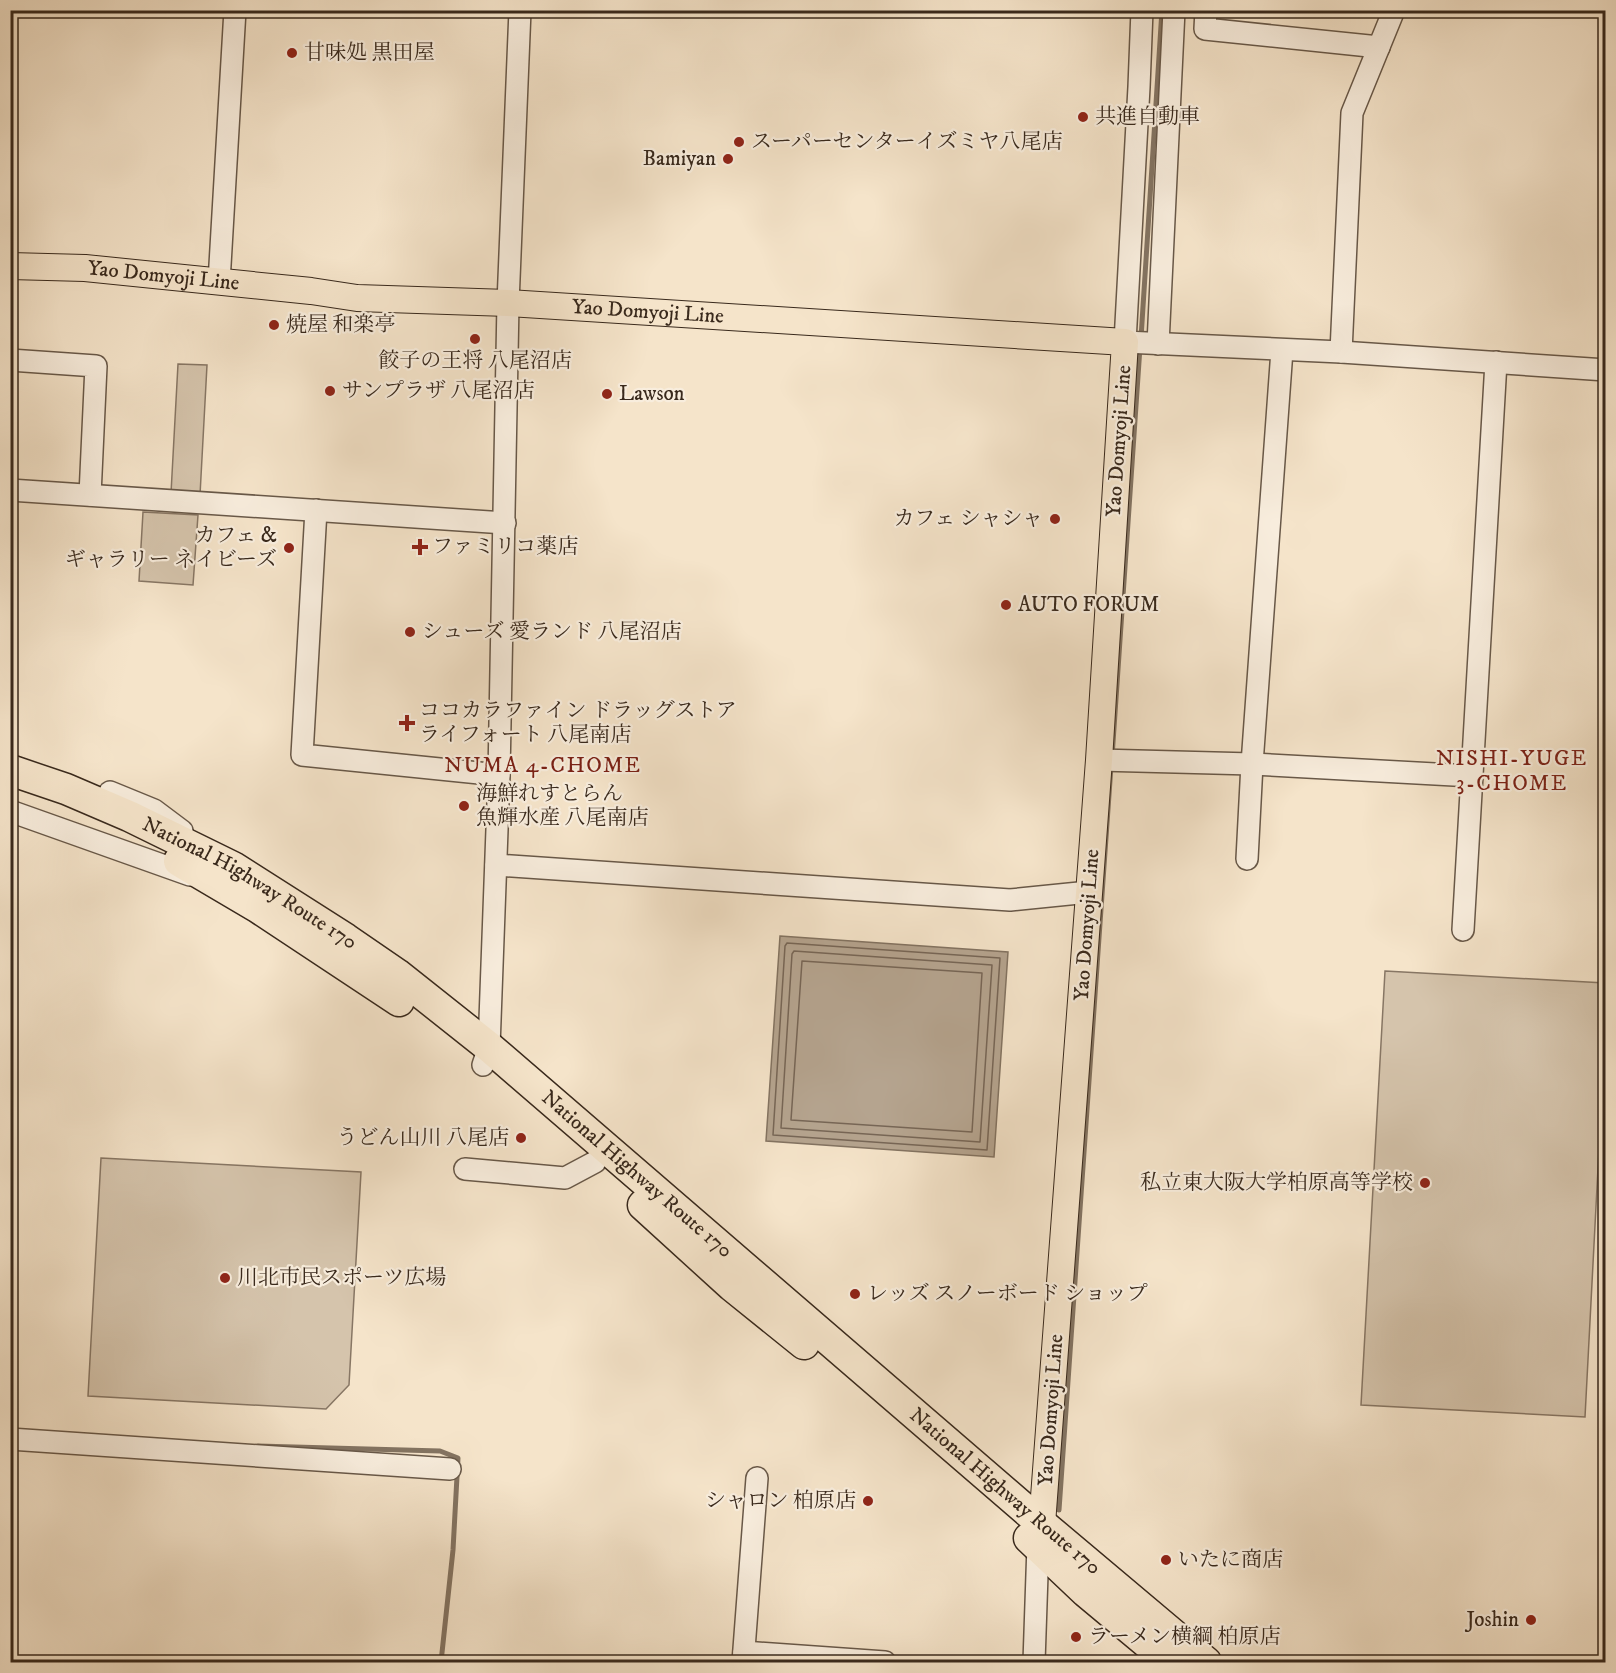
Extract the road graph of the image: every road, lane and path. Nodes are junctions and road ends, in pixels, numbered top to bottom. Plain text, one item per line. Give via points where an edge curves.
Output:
1 (235, 10) edge
2 (500, 10) edge
3 (1142, 10) edge
4 (1174, 10) edge
5 (1206, 10) edge
6 (1394, 10) edge
7 (520, 11) edge
8 (1379, 47) junction
9 (10, 266) edge
10 (219, 282) junction
11 (508, 303) junction
12 (1125, 342) junction
13 (1158, 345) junction
14 (1282, 350) junction
15 (1341, 352) junction
16 (10, 360) edge
17 (1497, 362) junction
18 (1605, 370) edge
19 (10, 490) edge
20 (90, 495) junction
21 (316, 510) junction
22 (505, 523) junction
23 (10, 756) edge
24 (1109, 760) junction
25 (1252, 764) junction
26 (10, 770) edge
27 (499, 775) junction
28 (1472, 776) junction
29 (10, 790) edge
30 (10, 811) edge
31 (1247, 859) dead end
32 (496, 865) junction
33 (229, 877) junction
34 (1089, 892) junction
35 (1463, 930) dead end
36 (486, 1056) junction
37 (595, 1162) junction
38 (465, 1168) dead end
39 (10, 1439) edge
40 (450, 1469) dead end
41 (757, 1478) dead end
42 (1040, 1534) junction
43 (743, 1657) edge
44 (885, 1662) edge
45 (1034, 1662) edge
46 (1170, 1662) edge
47 (1206, 1662) edge

1 - 10 street
2 - 7 street
3 - 12 street
4 - 13 street
5 - 8 street via 1205,30
6 - 8 street
7 - 11 street
8 - 15 street via 1352,114
9 - 10 main road, Yao Domyoji Line via 85,268
10 - 11 main road, Yao Domyoji Line via 357,298
11 - 12 main road, Yao Domyoji Line
11 - 22 street
12 - 13 street
12 - 24 main road, Yao Domyoji Line
13 - 14 street
14 - 15 street
14 - 25 street
15 - 17 street
16 - 20 street via 96,366
17 - 18 street
17 - 28 street
19 - 20 street
20 - 21 street
21 - 22 street
21 - 27 street via 302,755
22 - 27 street
23 - 33 street via 154,810
24 - 25 street
24 - 34 main road, Yao Domyoji Line
25 - 28 street
25 - 31 street
26 - 33 highway, National Highway Route 170 via 129,816
27 - 32 street
28 - 35 street
29 - 33 highway, National Highway Route 170
30 - 33 street
32 - 34 street via 1010,900
32 - 36 street
33 - 36 highway, National Highway Route 170 via 346,939 397,974
34 - 42 main road, Yao Domyoji Line
36 - 37 highway, National Highway Route 170
36 - 42 highway, National Highway Route 170
37 - 38 street via 565,1178
37 - 42 highway, National Highway Route 170 via 732,1286
39 - 40 street
41 - 43 street
42 - 45 street
42 - 46 highway, National Highway Route 170 via 1086,1592
42 - 47 highway, National Highway Route 170
43 - 44 street

